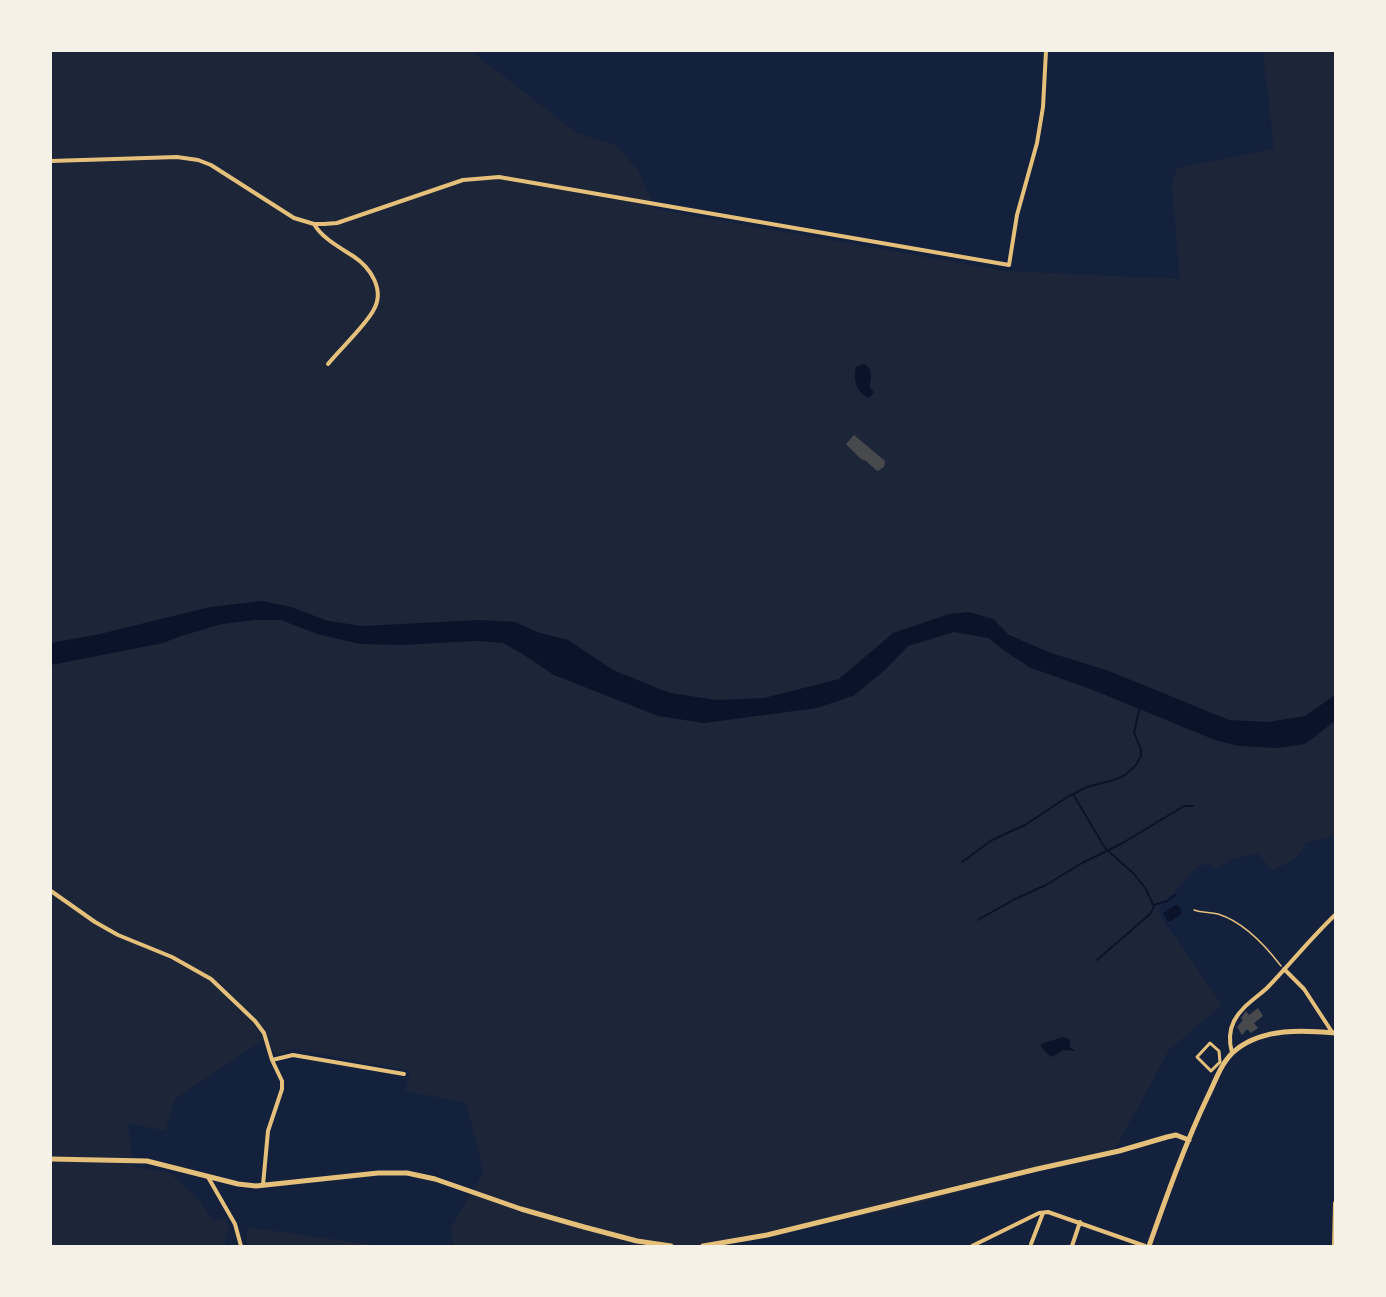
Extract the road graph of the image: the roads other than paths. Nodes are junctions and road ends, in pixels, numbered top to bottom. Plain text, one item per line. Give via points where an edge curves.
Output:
1 (1046, 51) edge
2 (51, 161) edge
3 (314, 224) junction
4 (328, 364) dead end
5 (51, 891) edge
6 (1335, 915) edge
7 (1284, 969) junction
8 (1334, 1033) edge
9 (1232, 1053) junction
10 (272, 1060) junction
11 (1220, 1062) joint
12 (404, 1074) dead end
13 (1189, 1140) junction
14 (51, 1159) edge
15 (208, 1177) junction
16 (263, 1186) junction
17 (1335, 1203) edge
18 (1043, 1212) junction
19 (1080, 1222) junction
20 (1031, 1244) dead end
21 (241, 1246) edge
22 (671, 1246) edge
23 (703, 1246) edge
24 (972, 1246) edge
25 (1072, 1246) edge
26 (1147, 1246) edge
27 (1334, 1246) edge

1 - 3 street via 1037,143 1017,215 1009,265 499,177 463,180 337,223
2 - 3 street via 198,160 294,218
3 - 4 street via 318,232 364,262 376,284 374,310
5 - 10 street via 118,935 172,957 211,979 255,1021 264,1033
6 - 7 street
7 - 8 street via 1304,989
7 - 9 street via 1234,1021 1229,1036
8 - 9 street via 1273,1034 1245,1043
9 - 13 street via 1221,1068
10 - 12 street via 293,1055
10 - 16 street via 282,1089 268,1131
11 - 11 street via 1219,1051 1210,1043 1197,1057 1211,1071
13 - 23 street via 1176,1135 767,1235
13 - 26 street
14 - 15 street via 128,1160
15 - 16 street
15 - 21 street via 235,1224
16 - 22 street via 407,1173 636,1241
17 - 27 street
18 - 19 street
18 - 20 street
18 - 24 street
19 - 25 street
19 - 26 street

